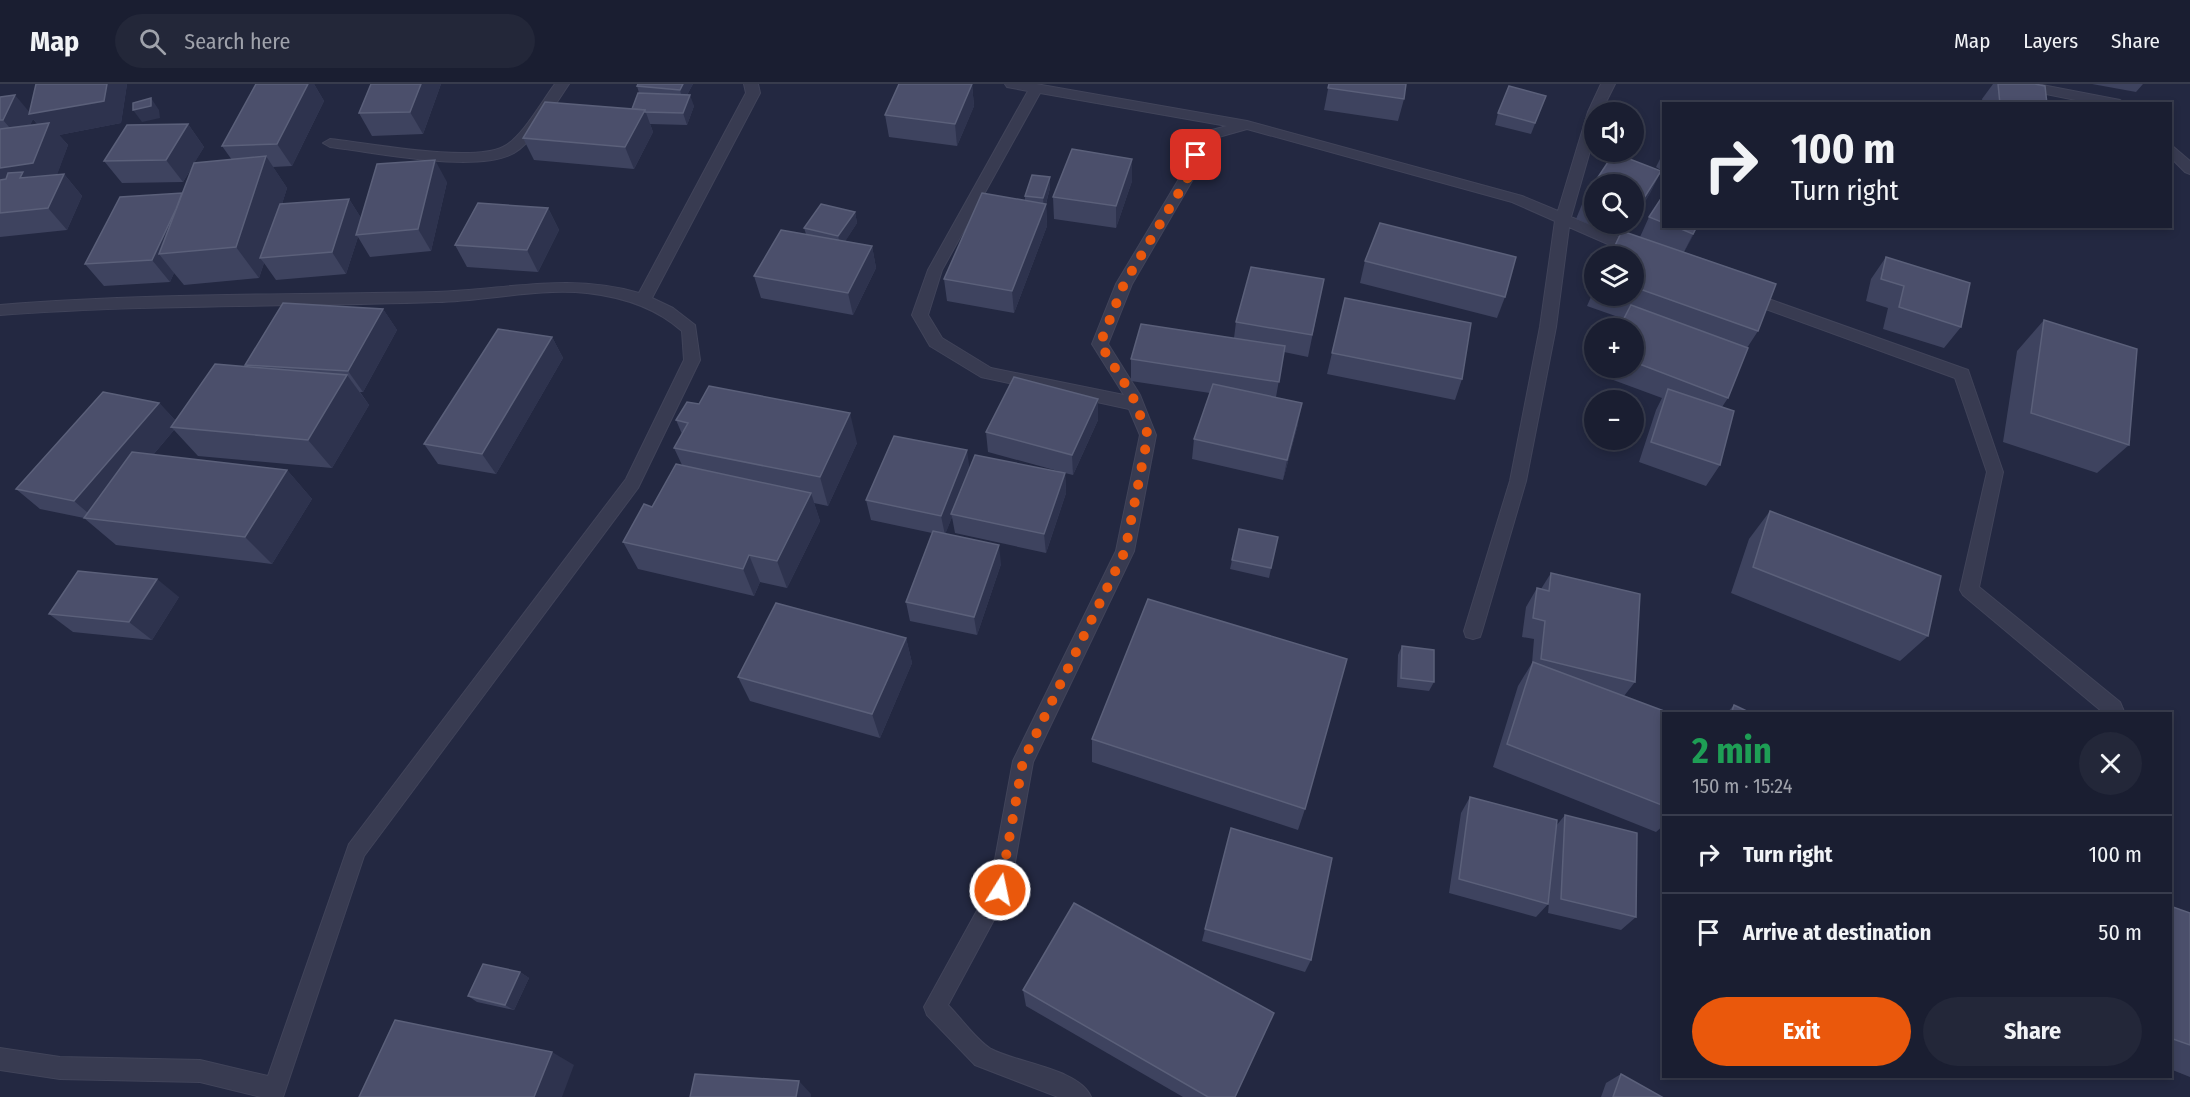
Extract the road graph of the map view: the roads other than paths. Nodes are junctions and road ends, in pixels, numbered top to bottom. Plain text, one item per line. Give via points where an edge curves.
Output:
1 (562, 84) edge
2 (752, 84) edge
3 (1012, 84) edge
4 (1608, 84) edge
5 (2016, 84) edge
6 (1036, 88) junction
7 (1600, 102) edge
8 (2110, 102) edge
9 (1247, 124) junction
10 (330, 143) dead end
11 (1584, 150) edge
12 (2172, 150) edge
13 (2190, 169) edge
14 (1563, 219) junction
15 (1650, 256) edge
16 (1727, 288) edge
17 (643, 300) junction
18 (0, 310) edge
19 (1136, 404) junction
20 (1473, 631) dead end
21 (2114, 712) edge
22 (0, 1059) edge
23 (273, 1093) edge
24 (1080, 1097) edge

1 - 10 street via 519,142 489,156
2 - 17 street via 753,93
3 - 6 street
4 - 7 street
5 - 8 street
6 - 9 street
6 - 19 street via 935,270 920,315 936,342 987,373
9 - 14 street via 1517,199
9 - 19 street via 1202,137 1190,174 1124,284 1100,344
11 - 14 street
12 - 13 street
14 - 15 street
14 - 20 street via 1548,327 1518,481
16 - 21 street via 1962,374 1995,472 1969,590
17 - 18 street via 586,288 550,288 445,297 139,302
17 - 23 street via 672,312 690,329 692,360 632,483 356,851
19 - 24 street via 1148,435 1125,551 1023,761 1000,890 935,1007 983,1056 1058,1084
22 - 23 street via 60,1068 200,1071

